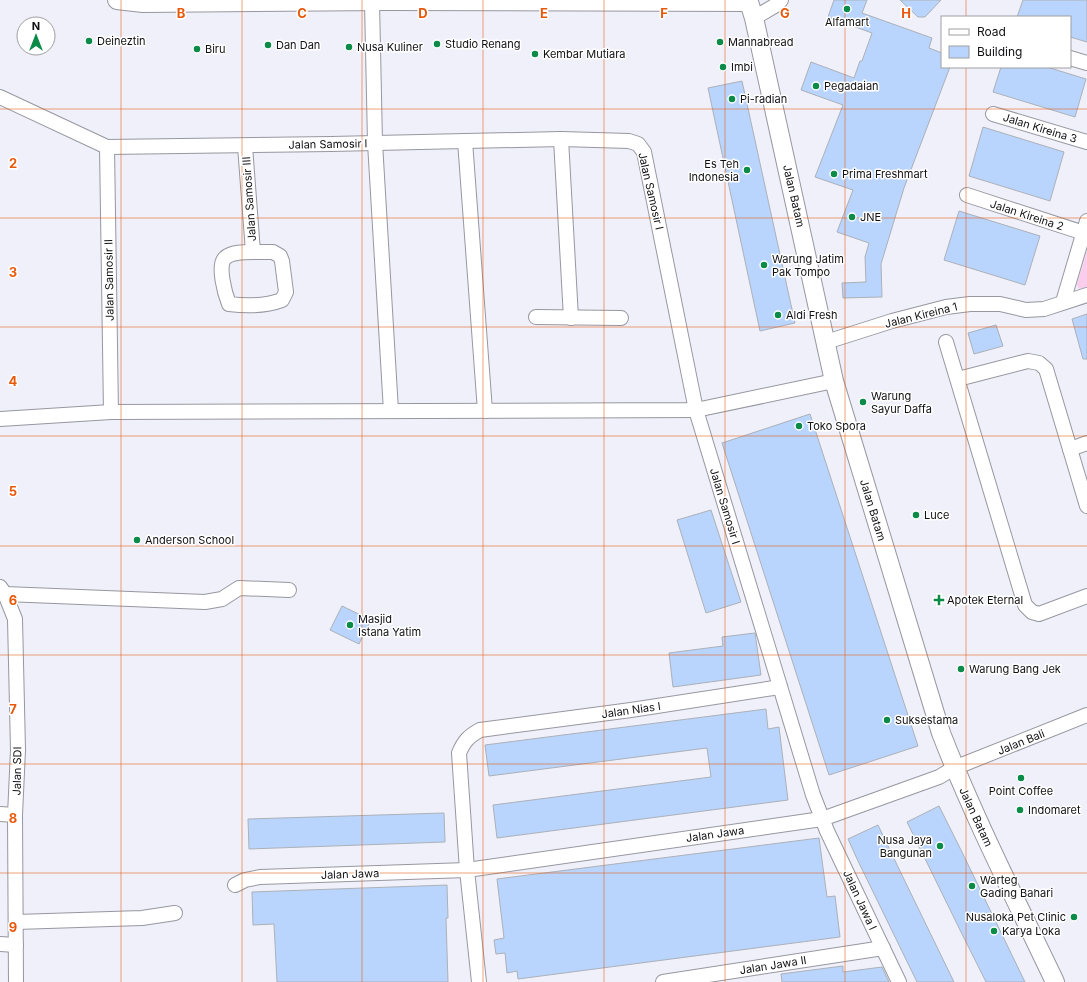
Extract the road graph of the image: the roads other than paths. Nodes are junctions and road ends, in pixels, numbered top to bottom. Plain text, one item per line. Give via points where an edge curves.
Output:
1 (117, 0) edge
2 (781, 0) edge
3 (621, 1) edge
4 (372, 2) junction
5 (751, 5) edge
6 (1071, 58) edge
7 (1087, 63) edge
8 (0, 96) edge
9 (993, 114) dead end
10 (561, 139) junction
11 (465, 141) junction
12 (1087, 142) edge
13 (375, 143) junction
14 (245, 146) junction
15 (107, 147) junction
16 (967, 195) dead end
17 (1086, 230) edge
18 (253, 252) junction
19 (1087, 295) edge
20 (1063, 302) junction
21 (536, 317) dead end
22 (571, 318) junction
23 (621, 318) dead end
24 (826, 342) junction
25 (946, 342) dead end
26 (958, 379) junction
27 (834, 381) junction
28 (696, 410) junction
29 (391, 411) junction
30 (484, 411) junction
31 (111, 412) junction
32 (0, 419) edge
33 (1087, 443) edge
34 (1070, 449) junction
35 (1087, 506) edge
36 (3, 590) edge
37 (289, 590) dead end
38 (1087, 596) edge
39 (780, 687) junction
40 (1087, 715) edge
41 (954, 768) junction
42 (0, 814) edge
43 (15, 815) junction
44 (822, 819) junction
45 (467, 870) junction
46 (235, 885) dead end
47 (175, 913) dead end
48 (16, 922) junction
49 (0, 944) edge
50 (16, 945) junction
51 (883, 948) junction
52 (16, 982) edge
53 (478, 982) edge
54 (663, 982) edge
55 (899, 982) edge
56 (1055, 982) edge

1 - 4 street via 143,3
2 - 5 street via 776,5
3 - 4 street
3 - 5 street
4 - 13 street
5 - 24 street, Jalan Batam
6 - 7 street
8 - 15 street, Jalan Samosir I
9 - 12 street, Jalan Kireina 3
10 - 11 street, Jalan Samosir I
10 - 22 street
10 - 28 street, Jalan Samosir I via 629,142 638,144 644,152
11 - 13 street, Jalan Samosir I
11 - 30 street
13 - 14 street, Jalan Samosir I
13 - 29 street
14 - 15 street, Jalan Samosir I
14 - 18 street, Jalan Samosir III
15 - 31 street, Jalan Samosir II
16 - 17 street, Jalan Kireina 2
17 - 20 street
18 - 18 street, Jalan Samosir III via 273,252 280,256 286,292 282,300 274,303 229,304 221,265 225,258 232,254
19 - 20 street, Jalan Kireina 1
20 - 24 street, Jalan Kireina 1 via 1044,309 1026,310 1000,304 946,307
21 - 22 street
22 - 23 street
24 - 27 street, Jalan Batam
25 - 26 street
26 - 34 street via 1028,361 1039,363 1046,369
26 - 38 street via 1025,605 1032,612 1039,614
27 - 28 street
27 - 41 street, Jalan Batam via 941,733
28 - 30 street
28 - 39 street, Jalan Samosir I
29 - 30 street
29 - 31 street
31 - 32 street
33 - 34 street
34 - 35 street
36 - 37 street via 205,602 222,599 239,588
36 - 43 street, Jalan SDI via 15,619 18,750
39 - 44 street, Jalan Samosir I
39 - 45 street, Jalan Nias I via 480,730 469,736 458,753
40 - 41 street, Jalan Bali
41 - 44 street, Jalan Jawa via 939,777
41 - 56 street, Jalan Batam
42 - 43 street
43 - 48 street, Jalan SDI
44 - 45 street, Jalan Jawa
44 - 51 street, Jalan Jawa I
45 - 46 street, Jalan Jawa via 260,877
45 - 53 street
47 - 48 street via 142,918
48 - 50 street, Jalan SDI
49 - 50 street
50 - 52 street, Jalan SDI
51 - 54 street, Jalan Jawa II
51 - 55 street, Jalan Jawa I

